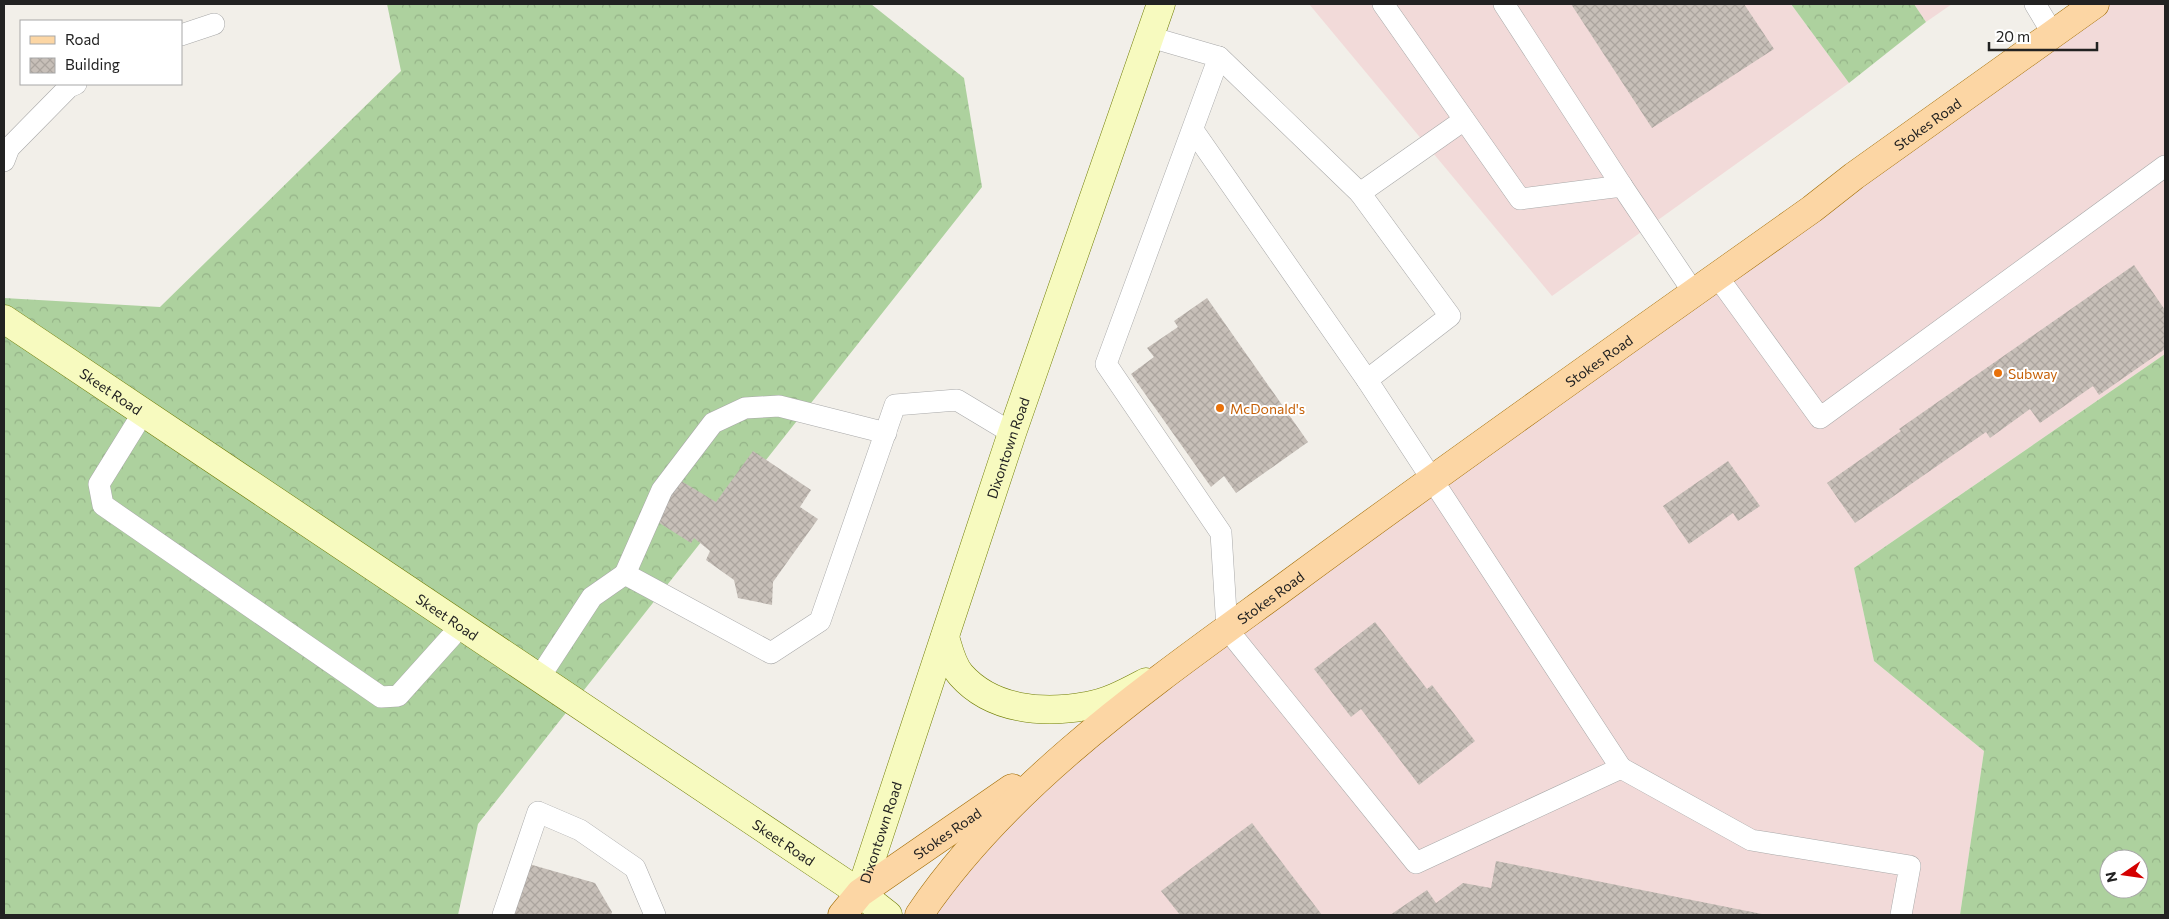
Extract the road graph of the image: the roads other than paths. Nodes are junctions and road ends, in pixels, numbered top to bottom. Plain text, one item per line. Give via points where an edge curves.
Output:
1 (1161, 4) edge
2 (1382, 4) edge
3 (1504, 4) edge
4 (2035, 4) edge
5 (2096, 4) edge
6 (214, 24) dead end
7 (2053, 34) junction
8 (182, 35) edge
9 (1150, 37) junction
10 (1219, 57) junction
11 (74, 85) edge
12 (1464, 120) junction
13 (1193, 130) junction
14 (4, 161) edge
15 (2165, 166) edge
16 (1622, 186) junction
17 (1360, 193) junction
18 (1717, 276) junction
19 (1694, 293) junction
20 (4, 319) edge
21 (1367, 380) junction
22 (142, 412) junction
23 (886, 432) junction
24 (1012, 432) junction
25 (1432, 479) junction
26 (625, 574) junction
27 (461, 626) junction
28 (1228, 629) junction
29 (945, 637) junction
30 (1176, 667) junction
31 (539, 678) junction
32 (1106, 722) junction
33 (1621, 768) junction
34 (856, 904) edge
35 (503, 915) edge
36 (655, 915) edge
37 (842, 915) edge
38 (888, 915) edge
39 (919, 915) edge
40 (1901, 915) edge

1 - 9 street, Dixontown Road
2 - 12 lane
3 - 16 lane
4 - 7 lane
5 - 7 main road, Stokes Road
6 - 8 lane
7 - 18 main road, Stokes Road
9 - 10 lane
9 - 24 street, Dixontown Road
10 - 13 lane
10 - 17 lane
11 - 14 lane via 9,148
12 - 16 lane via 1520,200
12 - 17 lane
13 - 21 lane
13 - 28 lane via 1106,364 1221,533
15 - 18 lane via 1820,418
16 - 19 lane
17 - 21 lane via 1450,316
18 - 19 main road, Stokes Road
19 - 25 main road, Stokes Road
20 - 22 street, Skeet Road
21 - 25 lane
22 - 27 street, Skeet Road
22 - 27 lane via 99,484 103,506 381,697 398,696
23 - 24 lane via 895,405 957,400
23 - 26 lane via 779,406 745,408 713,422 662,490
23 - 26 lane via 820,621 771,653
24 - 29 street, Dixontown Road
25 - 28 main road, Stokes Road
25 - 33 lane
26 - 31 lane via 592,597
27 - 31 street, Skeet Road
28 - 30 main road, Stokes Road
28 - 33 lane via 1416,863
29 - 30 street via 950,657 961,675 977,689 1004,703 1025,709 1086,706 1116,697
29 - 34 street, Dixontown Road
30 - 32 main road, Stokes Road
31 - 34 street, Skeet Road
32 - 34 main road, Stokes Road
32 - 39 main road, Stokes Road via 1006,811 962,859
33 - 40 lane via 1751,840 1910,866
34 - 37 main road, Stokes Road
34 - 38 street, Skeet Road
35 - 36 lane via 538,812 580,830 635,868

